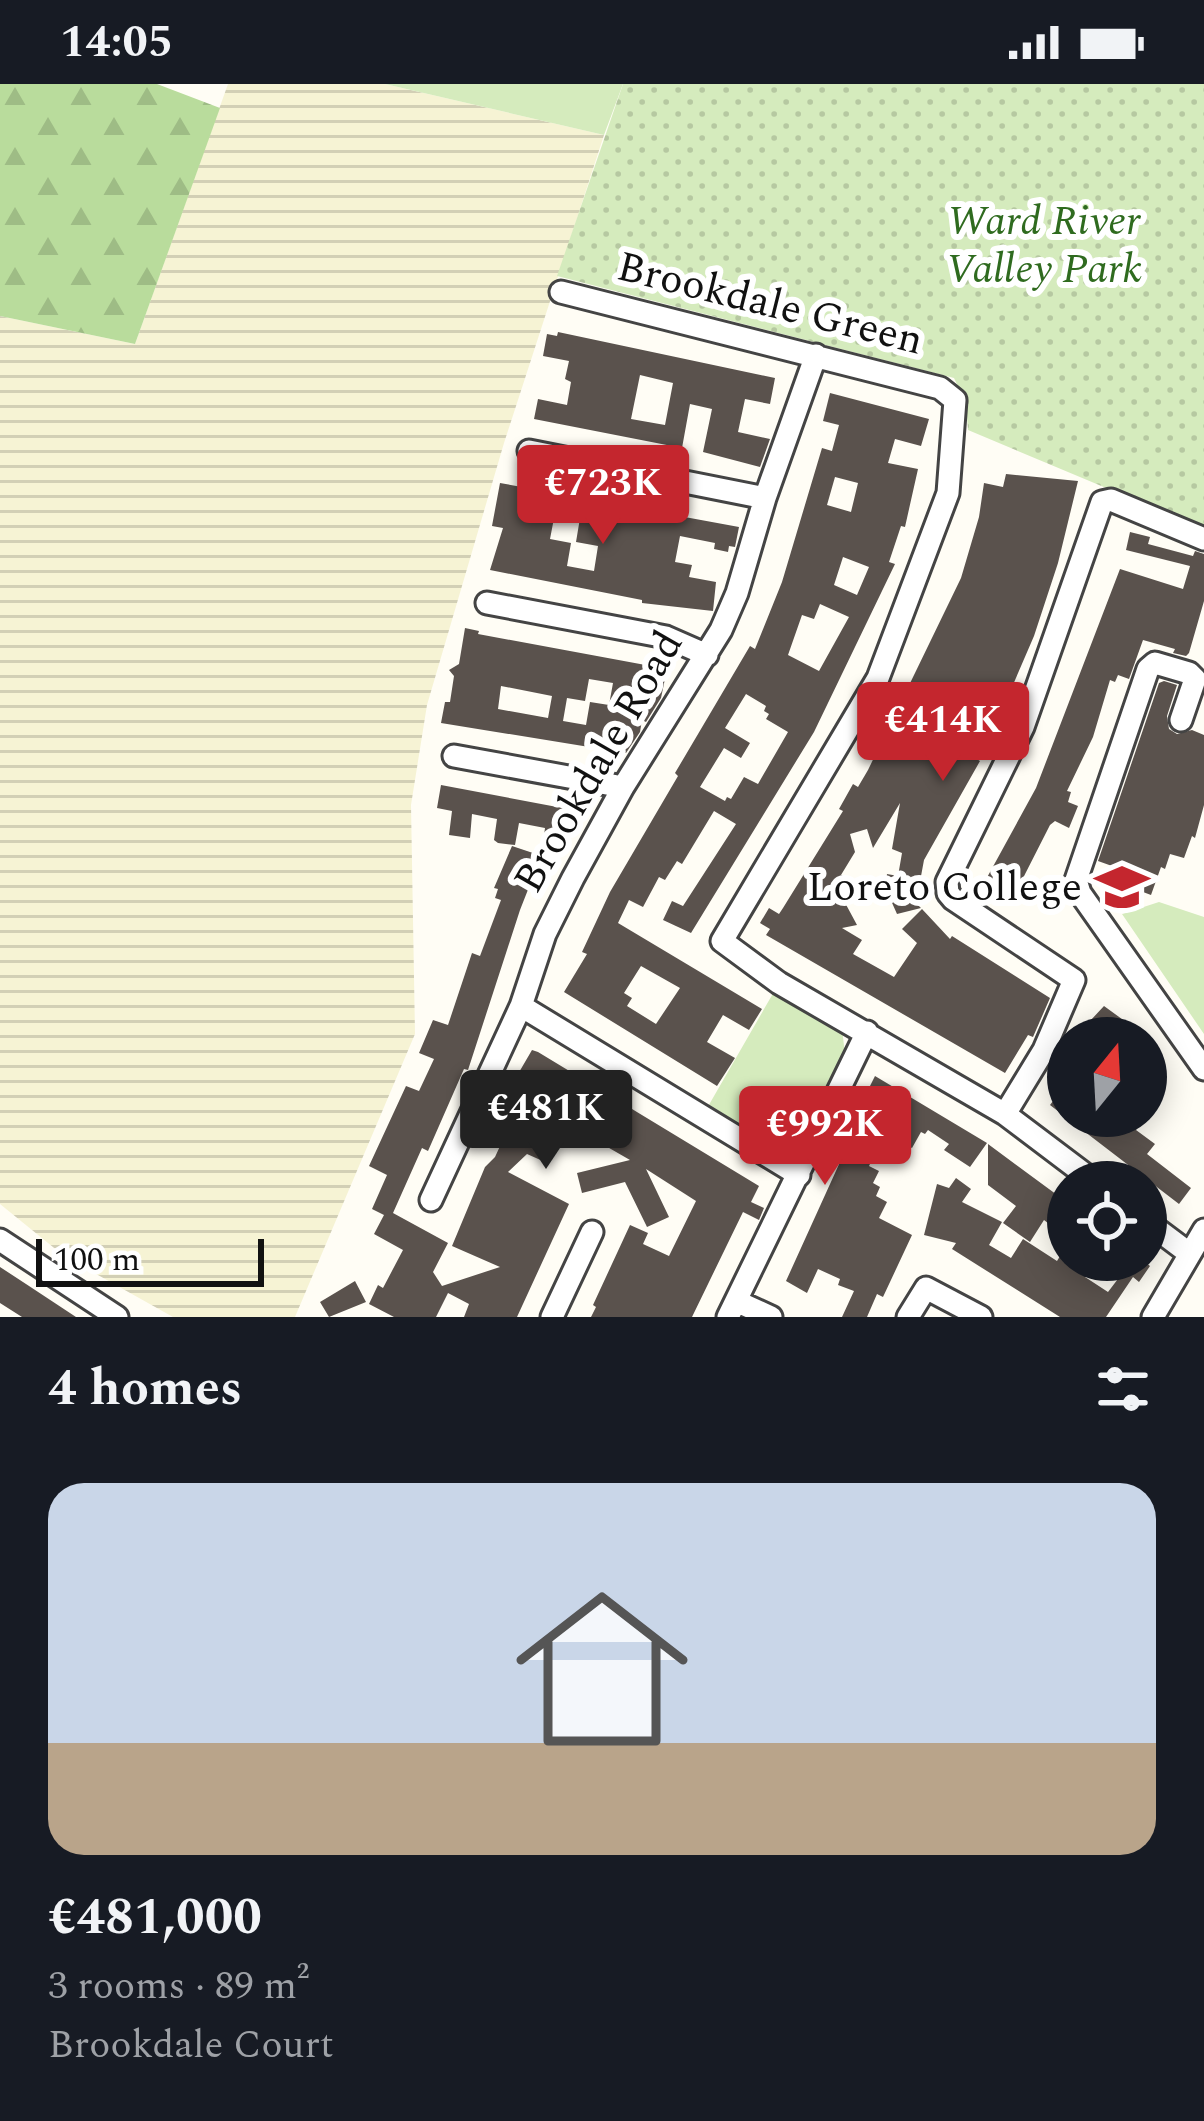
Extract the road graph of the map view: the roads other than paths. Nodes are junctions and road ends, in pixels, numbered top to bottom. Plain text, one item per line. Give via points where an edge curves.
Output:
1 (561, 292) dead end
2 (816, 355) junction
3 (529, 451) dead end
4 (766, 497) junction
5 (1204, 538) edge
6 (487, 604) dead end
7 (707, 655) junction
8 (1181, 720) dead end
9 (454, 756) dead end
10 (622, 787) junction
11 (520, 1006) junction
12 (867, 1032) junction
13 (1204, 1069) edge
14 (1005, 1114) junction
15 (1067, 1161) edge
16 (799, 1175) junction
17 (430, 1201) dead end
18 (1204, 1230) edge
19 (592, 1232) dead end
20 (1167, 1237) edge
21 (0, 1240) edge
22 (1190, 1254) junction
23 (732, 1309) edge
24 (117, 1317) edge
25 (552, 1317) edge
26 (771, 1317) edge
27 (908, 1317) edge
28 (981, 1317) edge
29 (1154, 1317) edge

1 - 2 street, Brookdale Green
2 - 4 street, Brookdale Road
2 - 12 street, Brookdale Green via 940,388 955,400 948,493 878,678 722,941
3 - 4 street
4 - 7 street, Brookdale Road via 737,592
5 - 14 street via 1102,502 1023,728 947,882 952,899 1073,980 1045,1050
6 - 7 street via 666,637
7 - 10 street, Brookdale Road
8 - 13 street via 1195,679 1156,663 1076,880
9 - 10 street
10 - 11 street, Brookdale Road via 545,934
11 - 16 street
11 - 17 street, Brookdale Road
12 - 14 street
12 - 16 street
14 - 15 street
16 - 23 street
18 - 22 street
19 - 25 street
20 - 22 street
21 - 24 street
22 - 29 street
23 - 26 street
27 - 28 street via 926,1288

